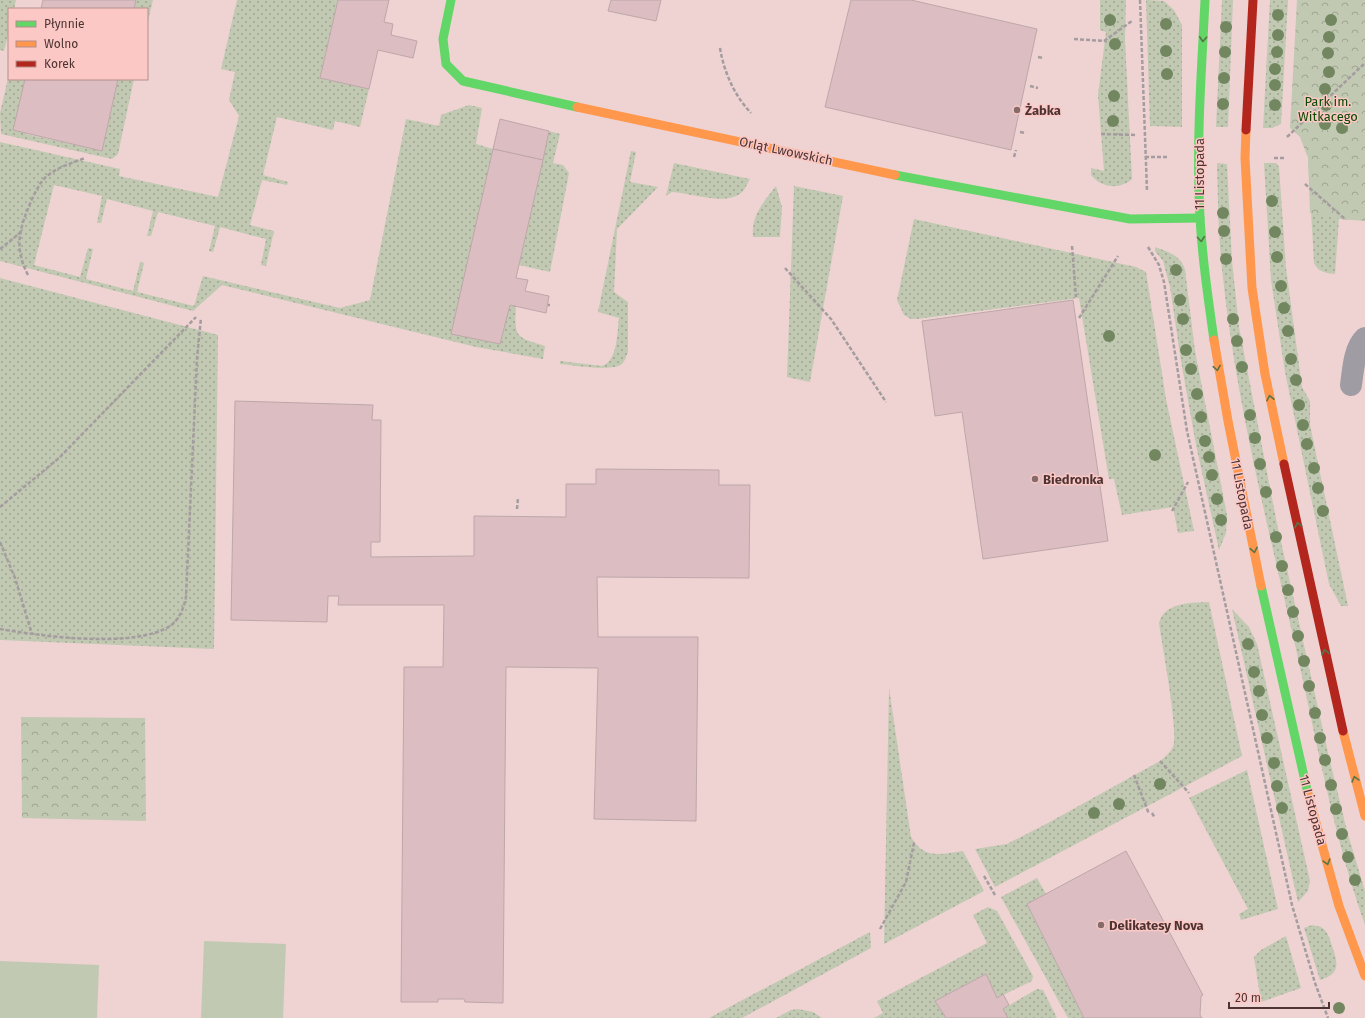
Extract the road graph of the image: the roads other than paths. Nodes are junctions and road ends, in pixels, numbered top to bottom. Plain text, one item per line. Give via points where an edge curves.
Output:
1 (452, 0) edge
2 (1206, 0) edge
3 (1253, 0) edge
4 (1200, 218) junction
5 (1365, 338) edge
6 (1351, 385) dead end
7 (1365, 816) edge
8 (1365, 976) edge

1 - 4 main road, Orląt Lwowskich via 443,39 446,64 463,81 899,175 1130,219
2 -> 4 main road, 11 Listopada via 1199,136
7 -> 3 main road via 1339,716 1265,374 1252,288 1245,158
4 -> 8 main road, 11 Listopada via 1206,292 1217,370 1262,590 1305,784 1339,906
5 - 6 street via 1359,344

